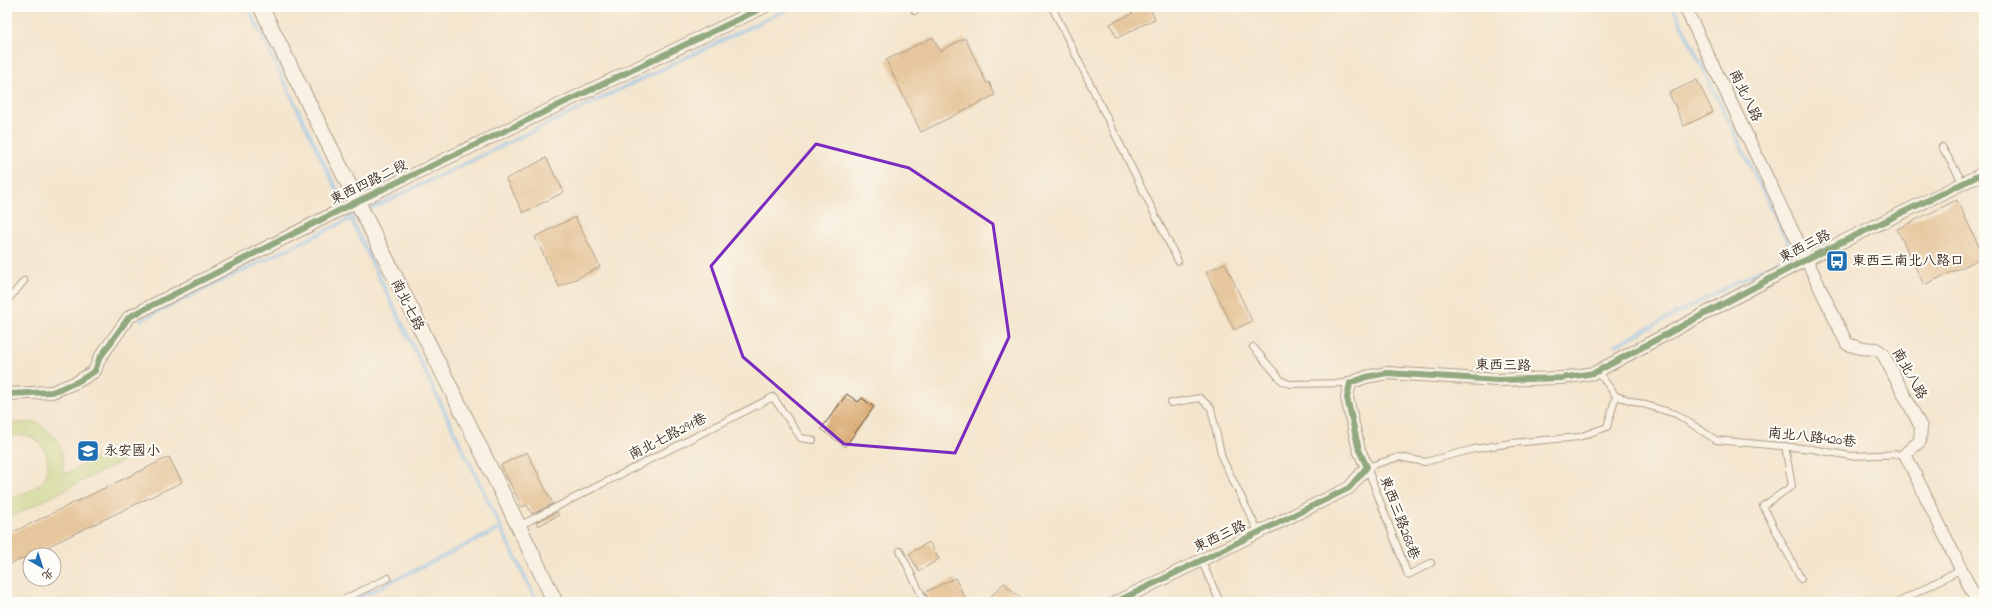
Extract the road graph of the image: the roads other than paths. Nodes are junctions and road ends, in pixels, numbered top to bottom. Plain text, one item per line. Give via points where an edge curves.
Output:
1 (261, 7) edge
2 (764, 7) edge
3 (1052, 7) edge
4 (1685, 7) edge
5 (1942, 147) dead end
6 (1984, 173) edge
7 (1963, 183) junction
8 (356, 202) junction
9 (1807, 259) junction
10 (1178, 261) dead end
11 (24, 281) dead end
12 (7, 301) edge
13 (1253, 347) dead end
14 (1594, 373) junction
15 (1350, 383) junction
16 (7, 394) edge
17 (1616, 396) junction
18 (1171, 403) dead end
19 (813, 440) dead end
20 (1785, 446) junction
21 (1905, 454) junction
22 (1367, 467) junction
23 (518, 526) junction
24 (1258, 533) junction
25 (900, 551) dead end
26 (1200, 559) junction
27 (1431, 563) dead end
28 (1961, 569) junction
29 (388, 578) dead end
30 (1801, 580) dead end
31 (338, 602) edge
32 (555, 602) edge
33 (925, 602) edge
34 (1116, 602) edge
35 (1220, 602) edge
36 (1899, 602) edge
37 (1977, 602) edge

1 - 8 street, 南北七路
2 - 8 street, 東西四路二段
3 - 10 lane
4 - 9 street, 南北八路
5 - 7 lane
6 - 7 street, 東西三路
7 - 9 street, 東西三路
8 - 16 street, 東西四路二段 via 129,317 99,359 95,371 77,382 52,392
8 - 23 street, 南北七路
9 - 14 street, 東西三路
9 - 21 street, 南北八路 via 1847,344 1876,349 1884,354 1921,427 1920,441
11 - 12 lane
13 - 15 lane via 1282,381 1290,384
14 - 15 street, 東西三路 via 1562,378 1498,380 1387,373
14 - 17 lane via 1602,378
15 - 22 street via 1346,398 1359,450
17 - 20 lane, 南北八路420巷 via 1676,414 1716,440
17 - 22 lane via 1607,427 1579,437 1474,449 1425,462 1399,457
18 - 24 lane via 1200,398 1211,408 1222,458
19 - 23 lane, 南北七路291巷 via 801,438 773,397
20 - 21 lane, 南北八路420巷 via 1851,456
20 - 30 lane via 1792,486 1762,506
21 - 28 street
22 - 24 street, 東西三路 via 1350,488
22 - 27 lane, 東西三路268巷 via 1408,575
23 - 32 street, 南北七路
24 - 26 street, 東西三路
25 - 33 lane
26 - 34 street, 東西三路
26 - 35 lane
28 - 36 lane
28 - 37 street
29 - 31 lane

